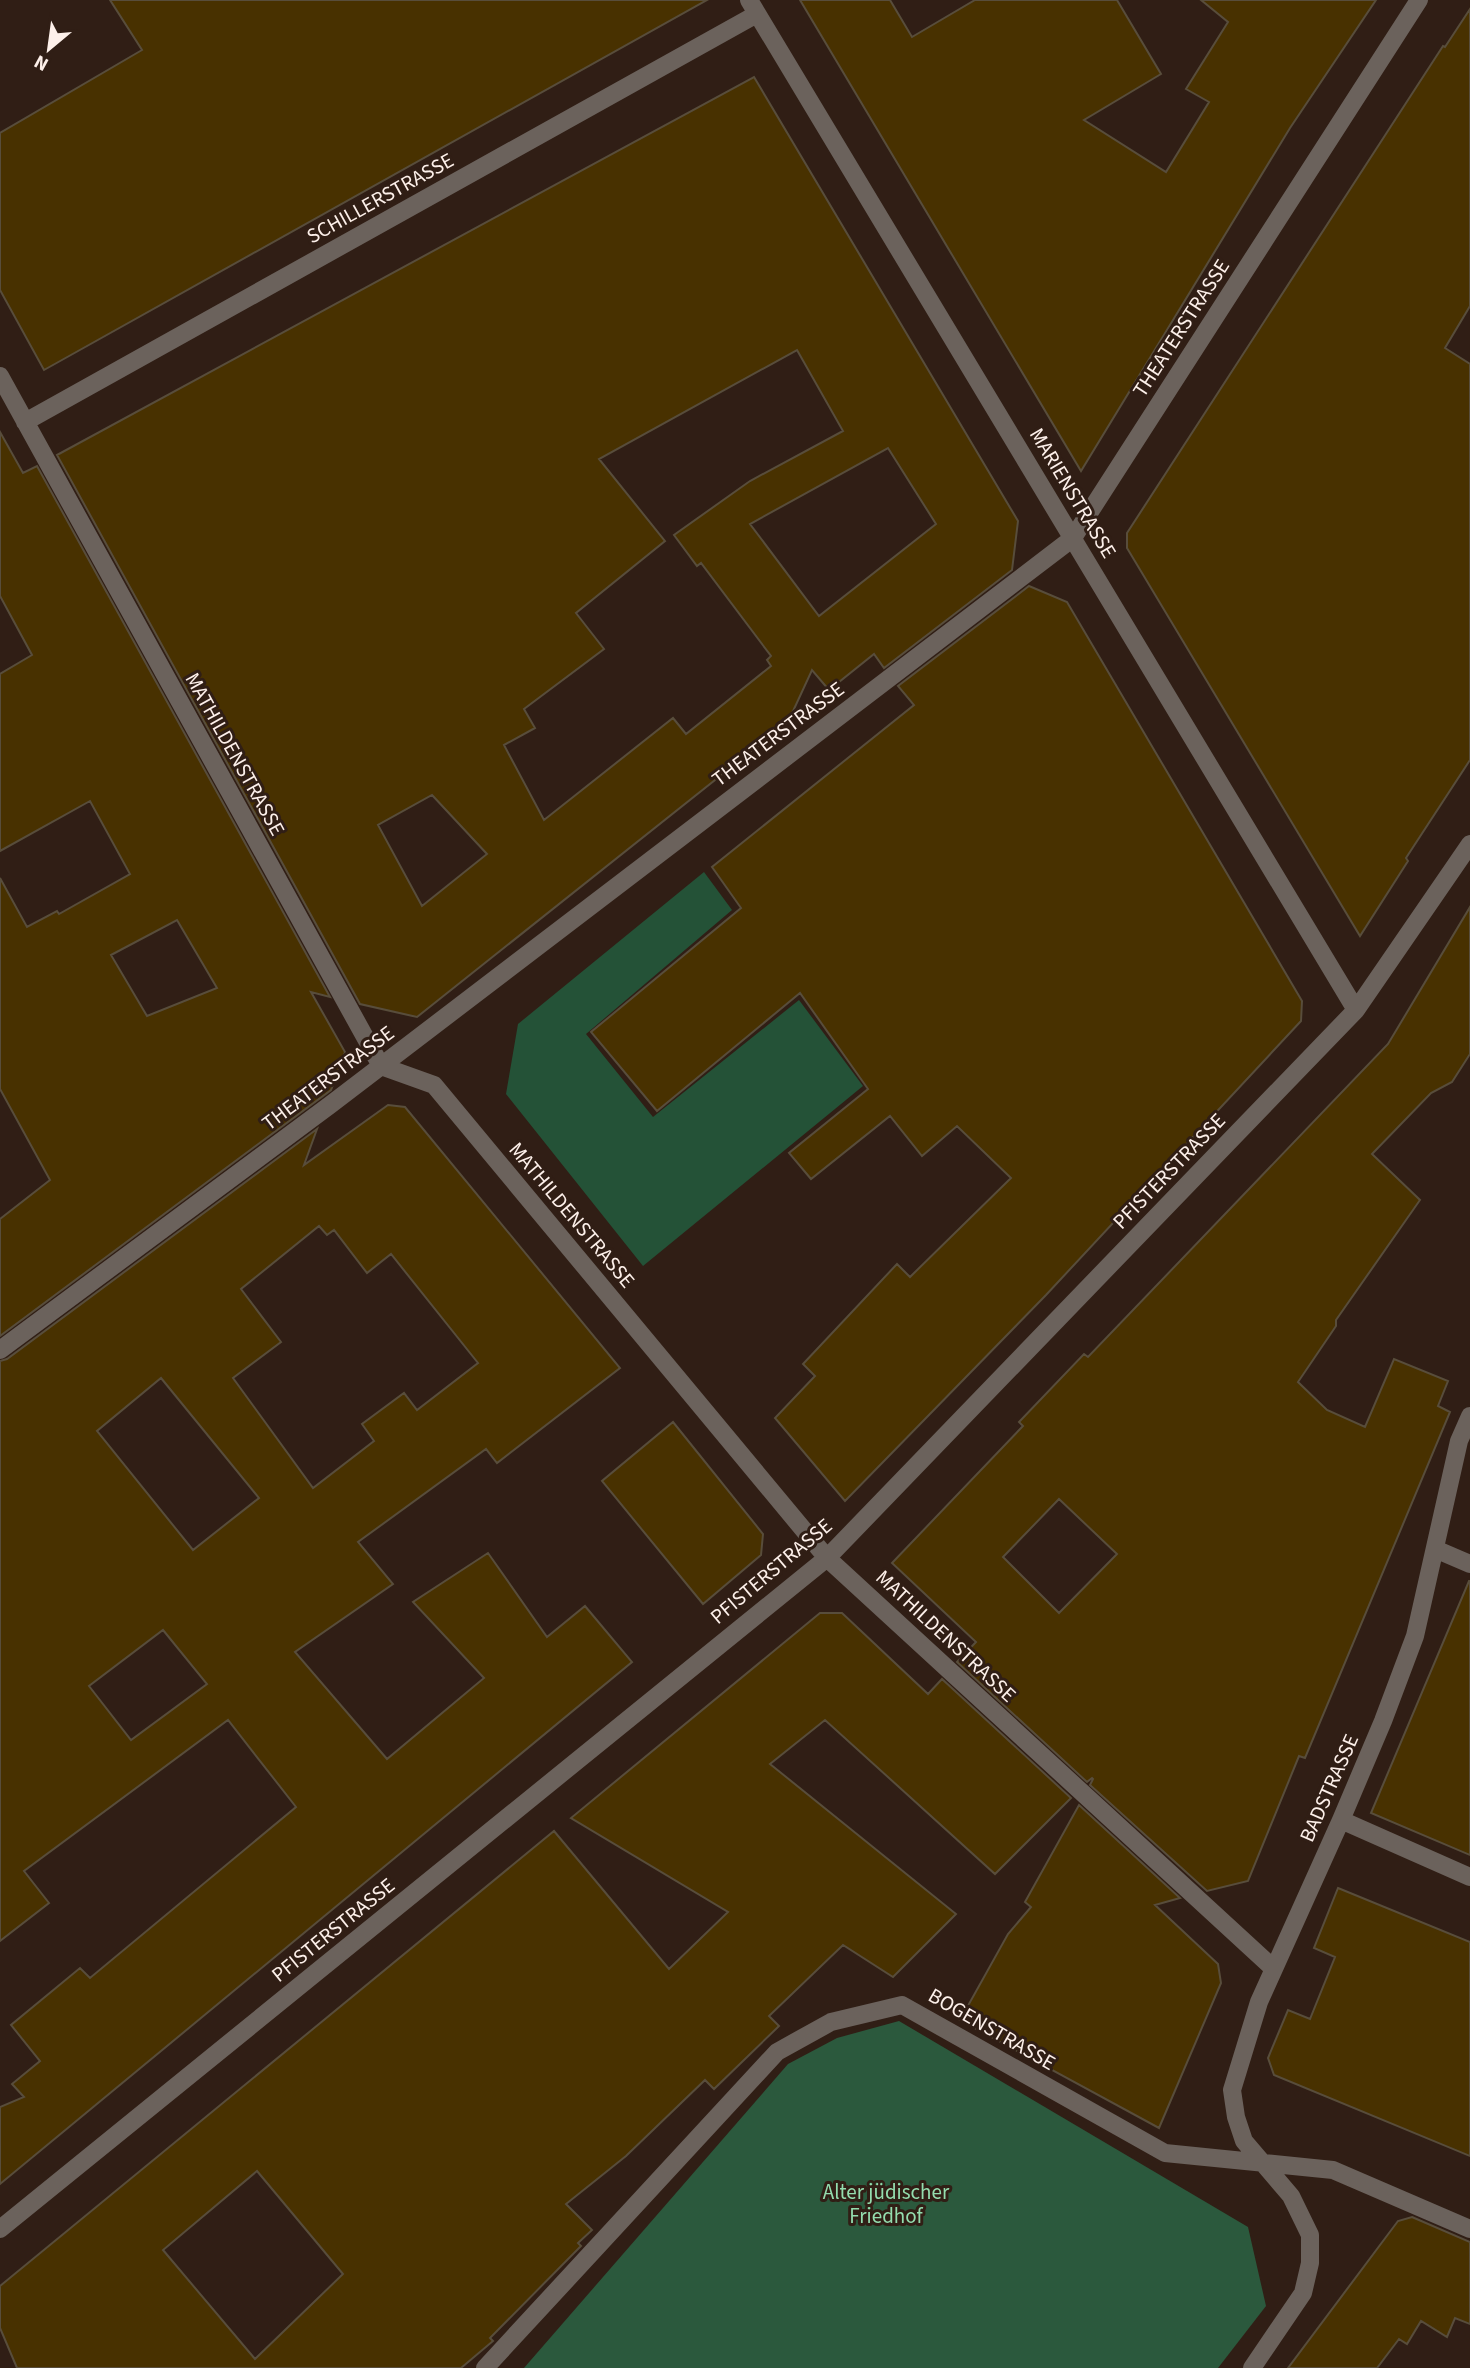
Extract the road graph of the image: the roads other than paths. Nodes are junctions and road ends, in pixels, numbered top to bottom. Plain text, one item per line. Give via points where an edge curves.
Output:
1 (1419, 0) edge
2 (753, 7) edge
3 (0, 376) edge
4 (25, 422) junction
5 (1073, 538) junction
6 (1470, 844) edge
7 (1356, 1010) junction
8 (381, 1066) junction
9 (0, 1350) edge
10 (1470, 1416) edge
11 (1435, 1549) junction
12 (827, 1558) junction
13 (1470, 1564) edge
14 (1341, 1821) junction
15 (1470, 1877) edge
16 (1273, 1968) junction
17 (1266, 2164) junction
18 (0, 2229) edge
19 (1470, 2229) edge
20 (485, 2368) edge
21 (1252, 2368) edge

1 - 5 street, THEATERSTRASSE
2 - 4 street, SCHILLERSTRASSE
2 - 5 street, MARIENSTRASSE
3 - 4 street, MATHILDENSTRASSE
4 - 8 street, MATHILDENSTRASSE
5 - 7 street, MARIENSTRASSE
5 - 8 street, THEATERSTRASSE
6 - 7 street, PFISTERSTRASSE
7 - 12 street, PFISTERSTRASSE
8 - 9 street, THEATERSTRASSE
8 - 12 street, MATHILDENSTRASSE via 434,1085
10 - 11 street, BADSTRASSE
11 - 13 street
11 - 14 street, BADSTRASSE via 1415,1636
12 - 16 street, MATHILDENSTRASSE
12 - 18 street, PFISTERSTRASSE
14 - 15 street
14 - 16 street, BADSTRASSE
16 - 17 street, BADSTRASSE via 1232,2090 1244,2141
17 - 19 street, BOGENSTRASSE via 1333,2170
17 - 20 street, BOGENSTRASSE via 1164,2153 902,2005 831,2022 777,2052
17 - 21 street, BADSTRASSE via 1291,2196 1310,2235 1310,2263 1303,2294

